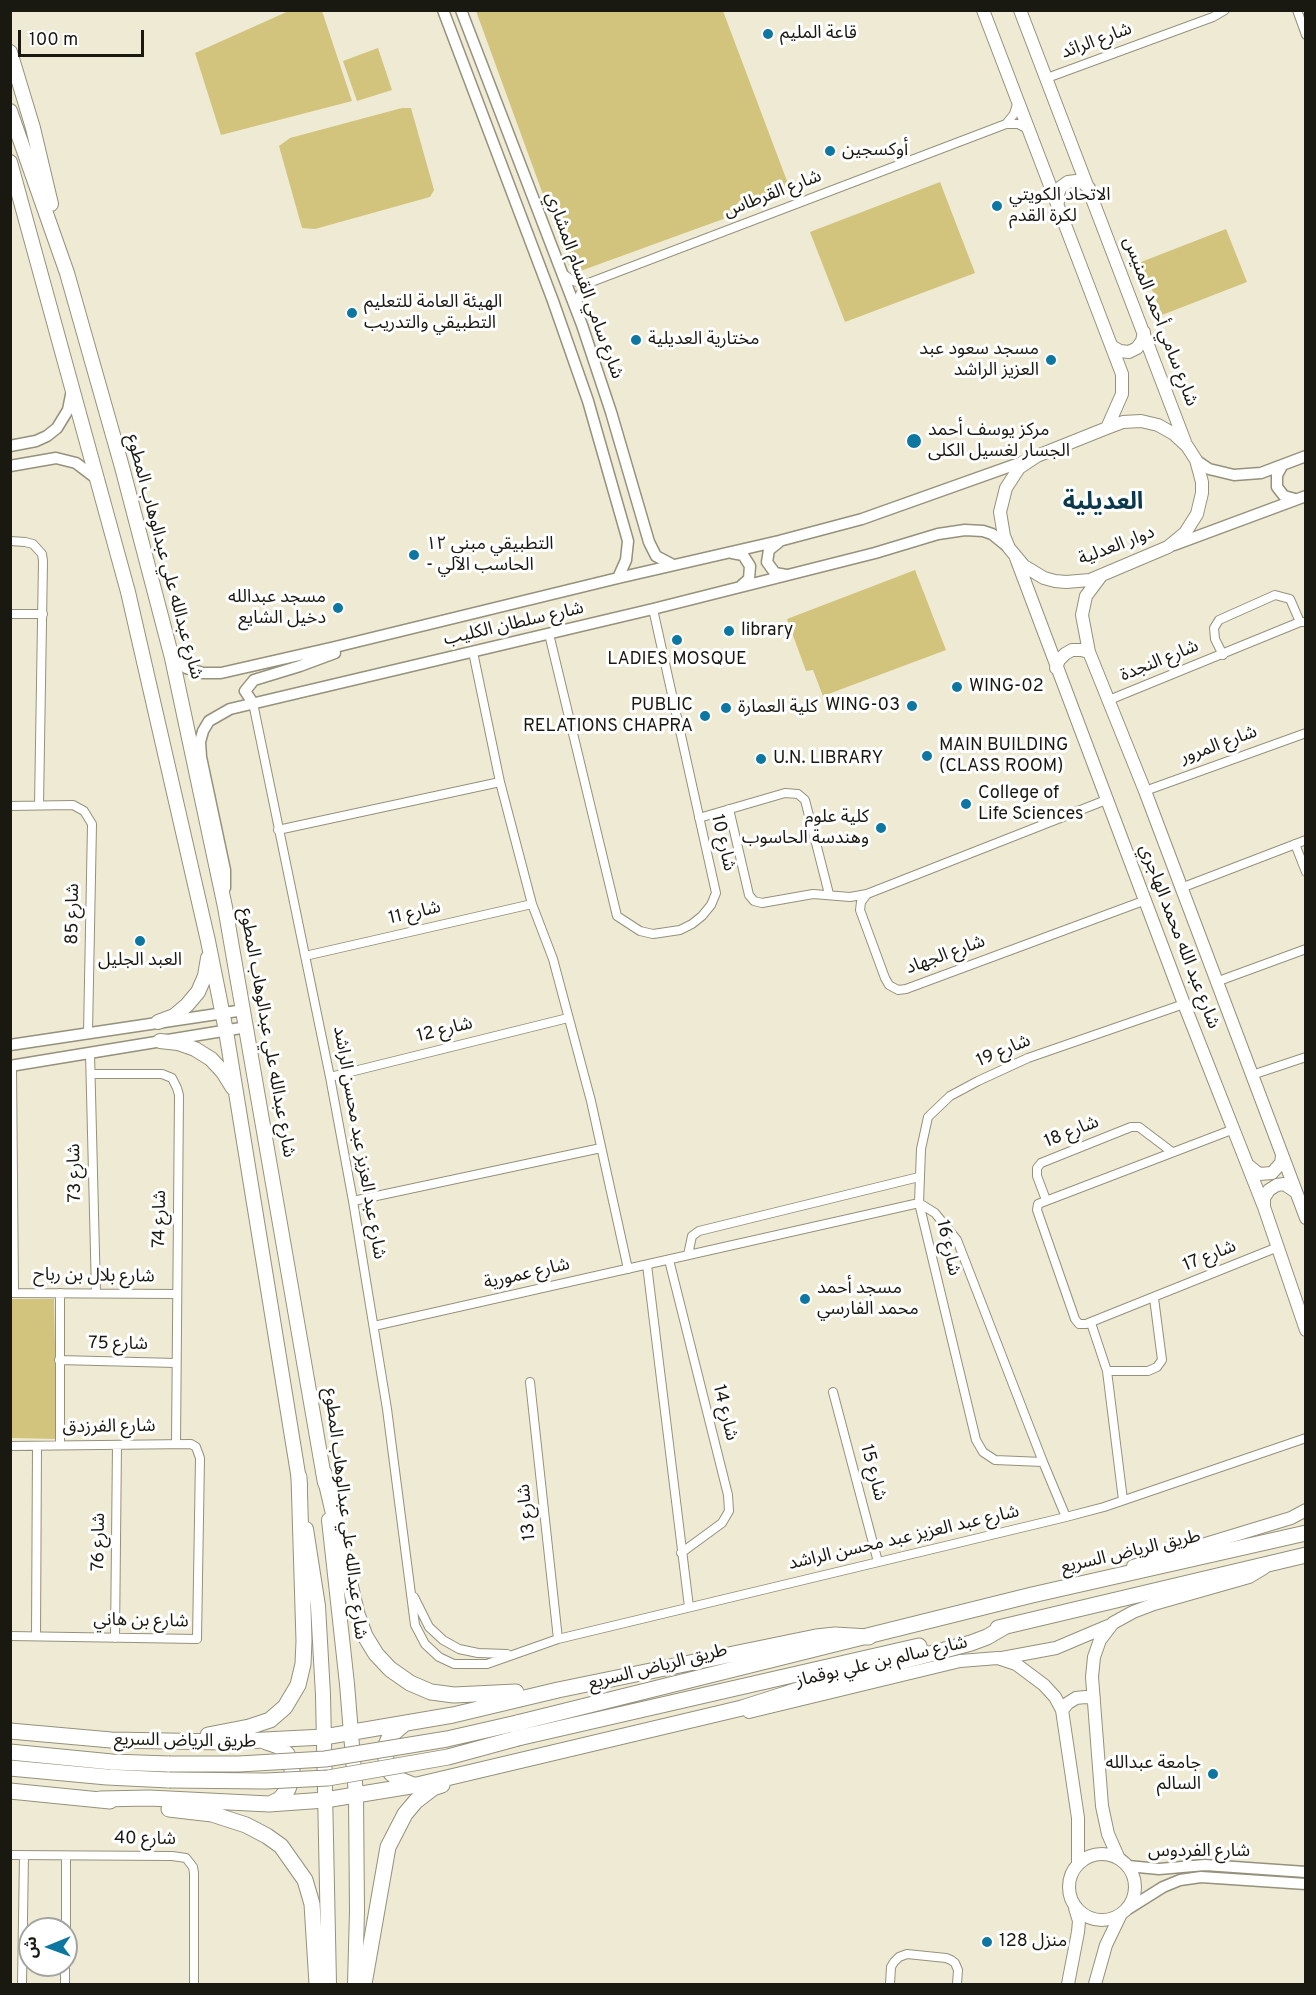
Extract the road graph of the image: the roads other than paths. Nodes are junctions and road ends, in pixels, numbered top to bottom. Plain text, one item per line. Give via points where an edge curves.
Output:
1 (443, 10) edge
2 (460, 10) edge
3 (983, 10) edge
4 (1020, 10) edge
5 (1225, 10) edge
6 (1298, 10) edge
7 (1305, 35) edge
8 (10, 52) edge
9 (1047, 78) junction
10 (1018, 101) junction
11 (496, 103) junction
12 (480, 108) junction
13 (10, 111) edge
14 (503, 122) junction
15 (1006, 124) junction
16 (488, 129) junction
17 (1029, 129) junction
18 (10, 162) edge
19 (13, 172) edge
20 (1089, 188) junction
21 (1058, 202) junction
22 (68, 273) junction
23 (562, 273) junction
24 (586, 284) junction
25 (576, 309) junction
26 (1144, 332) junction
27 (1113, 347) junction
28 (72, 390) junction
29 (1107, 428) junction
30 (25, 443) junction
31 (10, 446) edge
32 (1187, 446) junction
33 (1305, 456) edge
34 (1028, 460) junction
35 (1196, 460) junction
36 (30, 461) junction
37 (1283, 465) junction
38 (10, 466) edge
39 (98, 479) junction
40 (1300, 498) edge
41 (644, 526) junction
42 (625, 531) junction
43 (10, 541) edge
44 (779, 541) junction
45 (1168, 547) junction
46 (730, 552) junction
47 (1012, 553) junction
48 (675, 565) junction
49 (788, 575) junction
50 (1101, 576) junction
51 (618, 578) junction
52 (739, 587) junction
53 (652, 609) junction
54 (10, 614) edge
55 (43, 614) junction
56 (1303, 622) edge
57 (549, 634) junction
58 (379, 636) junction
59 (473, 652) junction
60 (1089, 652) junction
61 (1223, 655) junction
62 (172, 658) junction
63 (1056, 668) junction
64 (1109, 700) junction
65 (253, 703) junction
66 (1305, 733) edge
67 (500, 782) junction
68 (1145, 791) junction
69 (1106, 800) junction
70 (10, 806) edge
71 (39, 806) junction
72 (729, 808) junction
73 (699, 818) junction
74 (278, 830) junction
75 (1305, 840) edge
76 (1295, 844) junction
77 (1305, 872) edge
78 (1181, 888) junction
79 (829, 894) junction
80 (867, 894) junction
81 (1146, 900) junction
82 (531, 904) junction
83 (225, 907) junction
84 (208, 941) junction
85 (1305, 949) edge
86 (305, 956) junction
87 (1216, 982) junction
88 (1184, 1004) junction
89 (244, 1010) junction
90 (222, 1013) junction
91 (568, 1018) junction
92 (158, 1022) junction
93 (247, 1027) junction
94 (226, 1031) junction
95 (88, 1033) junction
96 (160, 1041) junction
97 (28, 1042) junction
98 (10, 1045) edge
99 (90, 1053) junction
100 (1305, 1057) edge
101 (31, 1063) junction
102 (11, 1066) edge
103 (91, 1074) junction
104 (1252, 1075) junction
105 (330, 1077) junction
106 (238, 1104) junction
107 (1234, 1129) junction
108 (602, 1148) junction
109 (1172, 1152) junction
110 (1282, 1156) junction
111 (1248, 1165) junction
112 (919, 1177) junction
113 (1296, 1192) junction
114 (1046, 1200) junction
115 (353, 1201) junction
116 (919, 1203) junction
117 (1264, 1207) junction
118 (1305, 1218) edge
119 (1278, 1247) junction
120 (688, 1255) junction
121 (669, 1260) junction
122 (646, 1265) junction
123 (628, 1269) junction
124 (12, 1293) edge
125 (60, 1293) junction
126 (96, 1293) junction
127 (177, 1294) junction
128 (1154, 1298) junction
129 (1091, 1323) junction
130 (374, 1326) junction
131 (1305, 1330) edge
132 (59, 1360) junction
133 (176, 1363) junction
134 (1107, 1371) junction
135 (530, 1382) dead end
136 (833, 1392) dead end
137 (1304, 1440) edge
138 (176, 1444) junction
139 (60, 1445) junction
140 (117, 1445) junction
141 (10, 1446) edge
142 (37, 1446) junction
143 (200, 1458) joint
144 (1043, 1462) junction
145 (324, 1473) junction
146 (298, 1477) junction
147 (1123, 1500) junction
148 (1305, 1510) edge
149 (1066, 1517) junction
150 (1305, 1533) edge
151 (681, 1553) junction
152 (1305, 1556) edge
153 (878, 1562) junction
154 (1269, 1565) junction
155 (411, 1592) junction
156 (1032, 1595) junction
157 (688, 1607) junction
158 (1113, 1623) junction
159 (1006, 1626) junction
160 (10, 1636) edge
161 (36, 1636) junction
162 (869, 1637) junction
163 (115, 1638) junction
164 (558, 1639) junction
165 (511, 1654) junction
166 (998, 1658) junction
167 (558, 1690) junction
168 (1094, 1698) junction
169 (1062, 1710) junction
170 (405, 1724) junction
171 (10, 1731) edge
172 (517, 1731) junction
173 (645, 1732) junction
174 (350, 1734) junction
175 (324, 1737) junction
176 (177, 1741) junction
177 (266, 1742) junction
178 (10, 1752) edge
179 (508, 1762) junction
180 (10, 1767) edge
181 (417, 1785) junction
182 (10, 1791) edge
183 (356, 1796) junction
184 (100, 1799) junction
185 (325, 1800) junction
186 (269, 1804) junction
187 (10, 1855) edge
188 (24, 1855) junction
189 (66, 1856) junction
190 (1124, 1862) junction
191 (1078, 1864) junction
192 (1305, 1872) edge
193 (1305, 1884) edge
194 (1075, 1908) junction
195 (1124, 1912) junction
196 (66, 1917) edge
197 (22, 1984) edge
198 (194, 1984) edge
199 (317, 1984) edge
200 (329, 1984) edge
201 (355, 1984) edge
202 (364, 1984) edge
203 (890, 1984) edge
204 (957, 1984) edge
205 (1068, 1984) edge
206 (1095, 1984) edge

1 - 12 street, شارع سامي القسام المشاري
2 - 11 street, شارع سامي القسام المشاري
3 - 10 main road
4 - 9 main road, شارع سامي أحمد المنيس
5 - 9 street, شارع الرائد
6 - 7 street
8 - 22 main road
9 - 20 main road, شارع سامي أحمد المنيس
10 - 15 street
10 - 17 main road
11 - 12 street via 487,109
11 - 14 street, شارع سامي القسام المشاري
12 - 16 street, شارع سامي القسام المشاري
13 - 22 main road, شارع عبدالله علي عبدالوهاب المطوع
14 - 16 street via 495,122
14 - 23 street, شارع سامي القسام المشاري
15 - 17 street
15 - 24 street, شارع القرطاس
16 - 42 street, شارع سامي القسام المشاري via 588,401
17 - 21 main road
18 - 19 main road, شارع عبدالله علي عبدالوهاب المطوع
19 - 28 main road, شارع عبدالله علي عبدالوهاب المطوع
20 - 21 main road via 1076,181 1068,183 1061,187
20 - 26 main road, شارع سامي أحمد المنيس
21 - 27 main road
22 - 62 main road, شارع عبدالله علي عبدالوهاب المطوع
23 - 24 street
23 - 25 street, شارع سامي القسام المشاري
24 - 25 street
25 - 41 street, شارع سامي القسام المشاري via 605,390
26 - 27 main road via 1137,348 1129,352
26 - 32 main road, شارع سامي أحمد المنيس
27 - 29 main road via 1122,374 1122,394
28 - 30 street via 68,410 57,428
28 - 39 main road, شارع عبدالله علي عبدالوهاب المطوع
29 - 32 main road, دوار العدلية via 1132,422 1158,425
29 - 34 main road, دوار العدلية
30 - 31 street
30 - 36 street via 32,448
32 - 35 main road, دوار العدلية
33 - 37 street
34 - 44 street, شارع سلطان الكليب via 862,519
34 - 47 main road, دوار العدلية via 1011,477 1002,500 1001,524
35 - 37 street via 1209,469 1234,475 1261,473
35 - 45 main road, دوار العدلية via 1202,482 1200,504 1192,525
36 - 38 street
36 - 39 street via 67,459
37 - 40 street via 1277,475 1277,487 1284,496
39 - 84 main road, شارع عبدالله علي عبدالوهاب المطوع via 131,604
40 - 45 street
41 - 42 street via 636,533
41 - 48 street, شارع سامي القسام المشاري via 656,556
42 - 51 street, شارع سامي القسام المشاري via 626,560
43 - 55 street via 33,544 42,554
44 - 46 street, شارع سلطان الكليب
44 - 49 street via 769,549 767,562 775,573
45 - 50 main road, دوار العدلية
46 - 48 street, شارع سلطان الكليب
46 - 52 street via 743,555 750,566 748,579
47 - 49 street, شارع سلطان الكليب via 992,534 965,530
47 - 50 main road, دوار العدلية via 1033,573 1055,581 1078,582
47 - 63 main road, شارع عبد الله محمد الهاجري
48 - 51 street, شارع سلطان الكليب
49 - 52 street, شارع سلطان الكليب
50 - 60 main road, شارع عبد الله محمد الهاجري via 1086,596 1082,615
51 - 58 street, شارع سلطان الكليب
52 - 53 street, شارع سلطان الكليب
53 - 57 street, شارع سلطان الكليب
53 - 73 street, شارع 10
54 - 55 street
55 - 71 street
56 - 61 street, شارع النجدة
56 - 61 street, شارع النجدة via 1290,599 1275,595 1220,620 1214,628
57 - 59 street, شارع سلطان الكليب
57 - 73 street, شارع 10 via 617,916 628,925 653,934 680,930 711,905 716,893
58 - 62 street, شارع سلطان الكليب via 221,673 186,668
58 - 65 street via 254,680 245,691
59 - 65 street, شارع سلطان الكليب
59 - 67 street
60 - 63 main road via 1065,654
60 - 64 main road, شارع عبد الله محمد الهاجري
61 - 64 street, شارع النجدة
62 - 83 main road, شارع عبدالله علي عبدالوهاب المطوع
63 - 69 main road, شارع عبد الله محمد الهاجري
64 - 68 main road, شارع عبد الله محمد الهاجري
65 - 74 street, شارع عبد العزيز عبد محسن الراشد
65 - 83 street, شارع سلطان الكليب via 219,713 209,721 200,742 225,870
66 - 68 street, شارع المرور
67 - 74 street
67 - 82 street
68 - 78 main road, شارع عبد الله محمد الهاجري
69 - 80 street
69 - 81 main road, شارع عبد الله محمد الهاجري
70 - 71 street
71 - 95 street, شارع 85 via 79,807 88,817 93,833
72 - 73 street
72 - 79 street via 754,901
72 - 79 street via 785,793 802,796
74 - 86 street, شارع عبد العزيز عبد محسن الراشد
75 - 76 street
76 - 77 street
76 - 78 street
78 - 87 main road, شارع عبد الله محمد الهاجري
79 - 80 street
80 - 81 street, شارع الجهاد via 860,910 885,978 898,990
81 - 88 main road, شارع عبد الله محمد الهاجري
82 - 86 street, شارع 11
82 - 91 street via 553,959
83 - 89 main road, شارع عبدالله علي عبدالوهاب المطوع
84 - 90 main road, شارع عبدالله علي عبدالوهاب المطوع
84 - 92 main road via 205,976 198,992 174,1016
85 - 87 street
86 - 105 street, شارع عبد العزيز عبد محسن الراشد
87 - 104 main road, شارع عبد الله محمد الهاجري
88 - 107 main road, شارع عبد الله محمد الهاجري
88 - 112 street, شارع 19 via 1028,1058 950,1096 928,1117
89 - 90 street
89 - 93 main road, شارع عبدالله علي عبدالوهاب المطوع
90 - 92 street
90 - 94 main road, شارع عبدالله علي عبدالوهاب المطوع
91 - 105 street, شارع 12
91 - 108 street
92 - 95 street
93 - 94 street
93 - 145 main road, شارع عبدالله علي عبدالوهاب المطوع
94 - 96 street
94 - 106 main road, شارع عبدالله علي عبدالوهاب المطوع
95 - 97 street
96 - 99 street
96 - 106 main road via 178,1043 211,1059 223,1072
97 - 98 street
97 - 101 street via 39,1052
99 - 101 street
99 - 103 street, شارع 73
100 - 104 street
101 - 102 street
102 - 124 street
103 - 126 street, شارع 73
103 - 127 street, شارع 74 via 162,1074 172,1078 177,1088
104 - 110 main road, شارع عبد الله محمد الهاجري
105 - 115 street, شارع عبد العزيز عبد محسن الراشد
106 - 146 main road, شارع عبدالله علي عبدالوهاب المطوع
107 - 109 street
107 - 111 main road, شارع عبد الله محمد الهاجري
108 - 115 street
108 - 123 street
109 - 114 street
109 - 114 street, شارع 18 via 1139,1126 1131,1127 1041,1163 1037,1176
110 - 111 main road via 1278,1169 1266,1175 1258,1174
110 - 113 main road, شارع عبد الله محمد الهاجري
111 - 117 main road, شارع عبد الله محمد الهاجري
112 - 116 street, شارع 19
112 - 120 street via 699,1231 692,1236
113 - 117 main road via 1284,1184 1277,1185 1264,1198
113 - 118 main road, شارع عبد الله محمد الهاجري
114 - 129 street via 1038,1204 1037,1210 1075,1319 1079,1324
115 - 130 street, شارع عبد العزيز عبد محسن الراشد
116 - 120 street, شارع عمورية
116 - 144 street, شارع 16 via 935,1213 957,1240
116 - 144 street, شارع 16 via 976,1440 983,1452 996,1460
117 - 119 main road, شارع عبد الله محمد الهاجري
119 - 128 street, شارع 17
119 - 131 main road, شارع عبد الله محمد الهاجري
120 - 121 street, شارع عمورية
121 - 122 street, شارع عمورية
121 - 151 street, شارع 14 via 729,1511 722,1523
122 - 123 street, شارع عمورية
122 - 151 street
123 - 130 street, شارع عمورية
124 - 125 street, شارع بلال بن رباح
125 - 126 street, شارع بلال بن رباح
125 - 132 street
126 - 127 street, شارع بلال بن رباح
127 - 133 street, شارع 74
128 - 129 street, شارع 17
128 - 134 street via 1162,1360 1149,1371
129 - 134 street
130 - 155 street, شارع عبد العزيز عبد محسن الراشد
132 - 133 street, شارع 75
132 - 139 street
133 - 138 street, شارع 74
134 - 147 street
135 - 164 street, شارع 13
136 - 153 street, شارع 15
137 - 147 street, شارع عبد العزيز عبد محسن الراشد
138 - 140 street, شارع الفرزدق
138 - 143 street, شارع الفرزدق via 191,1444
139 - 140 street, شارع الفرزدق
139 - 142 street, شارع الفرزدق
140 - 163 street, شارع 76
141 - 142 street, شارع الفرزدق
142 - 161 street
143 - 163 street, شارع بن هاني via 197,1639
144 - 149 street, شارع 16
145 - 167 highway via 357,1614 365,1636 390,1669 431,1692 454,1695
145 - 174 main road, شارع عبدالله علي عبدالوهاب المطوع
146 - 175 main road, شارع عبدالله علي عبدالوهاب المطوع via 318,1606
146 - 176 highway via 304,1641 298,1685 285,1707 270,1720
147 - 149 street, شارع عبد العزيز عبد محسن الراشد
148 - 156 main road via 1291,1518
149 - 153 street, شارع عبد العزيز عبد محسن الراشد
150 - 156 highway, طريق الرياض السريع
151 - 157 street
152 - 154 highway, طريق الرياض السريع
153 - 157 street, شارع عبد العزيز عبد محسن الراشد
154 - 158 main road via 1249,1577 1154,1604
154 - 159 highway, طريق الرياض السريع
155 - 165 street, شارع عبد العزيز عبد محسن الراشد via 429,1627 443,1640 478,1653
155 - 165 street, شارع عبد العزيز عبد محسن الراشد via 415,1625 425,1644 439,1657 454,1664 473,1665
156 - 162 highway, طريق الرياض السريع
157 - 164 street, شارع عبد العزيز عبد محسن الراشد
158 - 166 main road via 1056,1648
158 - 168 main road via 1100,1640 1094,1657
159 - 172 highway, طريق الرياض السريع
159 - 173 highway via 971,1643
160 - 161 street, شارع بن هاني
161 - 163 street, شارع بن هاني
162 - 167 highway via 816,1637
162 - 172 highway, طريق الرياض السريع
164 - 165 street, شارع عبد العزيز عبد محسن الراشد
166 - 169 main road, شارع سالم بن علي بوقماز via 1016,1664 1044,1684
166 - 173 main road, شارع سالم بن علي بوقماز via 960,1661 715,1721
167 - 170 highway
168 - 169 main road via 1076,1698
168 - 190 main road via 1107,1834
169 - 191 main road, شارع سالم بن علي بوقماز via 1078,1818
170 - 174 highway
170 - 181 highway via 390,1736 385,1754 398,1779
171 - 176 highway
172 - 178 highway, طريق الرياض السريع, bridge via 325,1759 239,1764 112,1762
172 - 180 highway, طريق الرياض السريع, bridge via 448,1756 328,1778 169,1780
173 - 179 highway
174 - 175 highway
174 - 183 main road, شارع عبدالله علي عبدالوهاب المطوع
175 - 177 highway
175 - 185 main road, شارع عبدالله علي عبدالوهاب المطوع
176 - 177 highway
177 - 186 highway via 287,1754 292,1766 288,1790
179 - 181 highway
179 - 202 highway via 433,1788 405,1814 388,1847
181 - 183 highway
182 - 184 highway
183 - 185 highway
183 - 201 main road, شارع عبدالله علي عبدالوهاب المطوع
184 - 186 highway
184 - 199 highway via 212,1814 246,1825 281,1846 305,1880 312,1904
185 - 186 highway
185 - 200 main road, شارع عبدالله علي عبدالوهاب المطوع
187 - 188 street, شارع 40
188 - 189 street, شارع 40
188 - 197 street
189 - 196 street
189 - 198 street, شارع 40 via 186,1858 194,1874
190 - 191 main road via 1113,1855 1098,1854
190 - 192 street, شارع الفردوس via 1159,1869 1205,1865
190 - 195 main road via 1135,1880 1135,1895
191 - 194 main road via 1069,1884
193 - 195 street, شارع الفردوس via 1201,1877 1180,1880
194 - 195 main road via 1096,1921 1109,1920
194 - 205 main road via 1078,1932
195 - 206 main road via 1106,1945
203 - 204 street via 894,1962 907,1954 951,1960 958,1970

